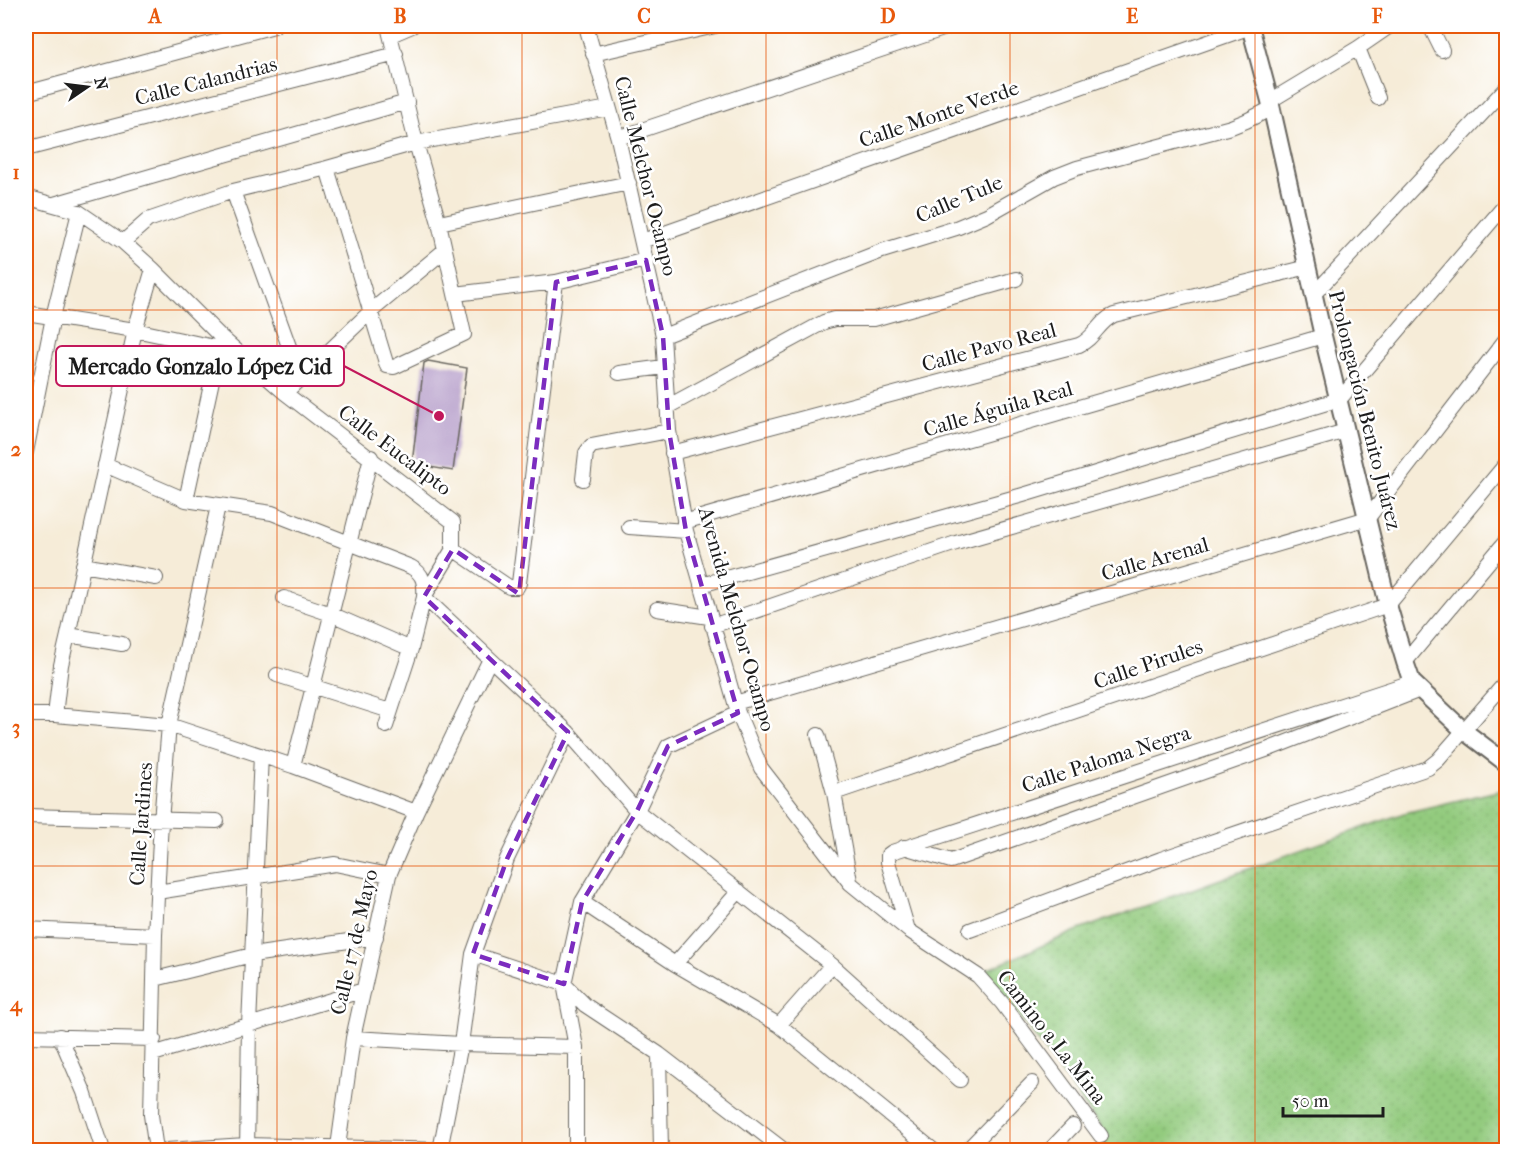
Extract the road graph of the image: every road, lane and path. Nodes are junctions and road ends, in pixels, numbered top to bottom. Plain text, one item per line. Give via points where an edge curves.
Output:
1 (273, 26) edge
2 (412, 26) edge
3 (586, 26) edge
4 (715, 26) edge
5 (952, 26) edge
6 (1250, 26) edge
7 (1390, 26) edge
8 (1430, 26) edge
9 (390, 30) edge
10 (673, 30) edge
11 (1358, 48) junction
12 (1442, 50) dead end
13 (396, 54) junction
14 (593, 54) junction
15 (1506, 88) edge
16 (26, 93) edge
17 (1378, 98) dead end
18 (407, 102) junction
19 (1271, 104) junction
20 (609, 108) junction
21 (618, 138) junction
22 (416, 142) junction
23 (26, 149) edge
24 (327, 168) junction
25 (629, 183) junction
26 (233, 191) junction
27 (26, 197) edge
28 (54, 204) junction
29 (1506, 204) edge
30 (79, 212) junction
31 (439, 223) junction
32 (642, 241) junction
33 (123, 242) junction
34 (445, 250) junction
35 (646, 260) junction
36 (1308, 267) junction
37 (153, 269) junction
38 (1016, 279) dead end
39 (556, 282) junction
40 (455, 294) junction
41 (1314, 294) junction
42 (370, 312) junction
43 (26, 313) edge
44 (53, 317) junction
45 (135, 330) junction
46 (663, 336) junction
47 (1323, 336) junction
48 (1506, 339) edge
49 (220, 343) junction
50 (664, 367) junction
51 (619, 373) dead end
52 (300, 377) junction
53 (285, 393) junction
54 (1340, 399) junction
55 (667, 407) junction
56 (669, 431) junction
57 (1346, 431) junction
58 (26, 452) edge
59 (672, 453) junction
60 (371, 457) junction
61 (1506, 464) edge
62 (105, 465) junction
63 (583, 479) dead end
64 (186, 500) junction
65 (218, 506) junction
66 (1368, 518) junction
67 (629, 527) dead end
68 (685, 527) junction
69 (348, 542) junction
70 (1506, 542) edge
71 (453, 549) junction
72 (83, 565) junction
73 (156, 578) dead end
74 (700, 585) junction
75 (424, 597) junction
76 (284, 598) dead end
77 (1388, 605) junction
78 (657, 609) dead end
79 (331, 614) junction
80 (711, 621) junction
81 (68, 634) junction
82 (122, 644) dead end
83 (411, 649) junction
84 (490, 658) junction
85 (1405, 662) junction
86 (277, 675) dead end
87 (1506, 682) edge
88 (1416, 686) junction
89 (312, 688) junction
90 (736, 708) junction
91 (390, 711) junction
92 (26, 715) edge
93 (55, 715) junction
94 (169, 725) junction
95 (386, 726) dead end
96 (1464, 731) junction
97 (568, 732) junction
98 (818, 735) dead end
99 (261, 755) junction
100 (1506, 763) edge
101 (293, 766) junction
102 (834, 793) junction
103 (637, 811) junction
104 (416, 812) junction
105 (26, 816) edge
106 (161, 821) junction
107 (217, 821) dead end
108 (904, 847) junction
109 (389, 875) junction
110 (255, 877) junction
111 (850, 883) junction
112 (740, 891) junction
113 (157, 892) junction
114 (582, 902) junction
115 (26, 929) edge
116 (908, 930) junction
117 (970, 930) dead end
118 (155, 935) junction
119 (376, 937) junction
120 (473, 954) junction
121 (252, 955) junction
122 (675, 964) junction
123 (832, 965) junction
124 (155, 979) junction
125 (564, 984) junction
126 (364, 990) junction
127 (249, 1025) junction
128 (779, 1025) junction
129 (26, 1036) edge
130 (60, 1036) junction
131 (353, 1038) junction
132 (154, 1039) junction
133 (460, 1044) junction
134 (576, 1047) junction
135 (153, 1054) junction
136 (659, 1054) junction
137 (960, 1080) dead end
138 (1032, 1083) dead end
139 (1073, 1126) dead end
140 (1101, 1136) dead end
141 (338, 1147) junction
142 (247, 1148) edge
143 (359, 1149) edge
144 (103, 1150) edge
145 (156, 1150) edge
146 (167, 1150) edge
147 (440, 1150) edge
148 (446, 1150) edge
149 (576, 1150) edge
150 (661, 1150) edge
151 (784, 1150) edge
152 (933, 1150) edge
153 (967, 1150) edge
154 (1050, 1150) edge

1 - 16 street
2 - 9 street
3 - 14 street, Calle Melchor Ocampo
4 - 10 street
5 - 21 street
6 - 19 main road, Prolongación Benito Juárez
6 - 32 street, Calle Monte Verde
7 - 11 street, Calle Tule
8 - 12 street
9 - 13 street
10 - 14 street
11 - 17 street
11 - 19 street, Calle Tule
13 - 18 street
13 - 23 street, Calle Calandrias
14 - 20 street, Calle Melchor Ocampo
15 - 41 street
18 - 22 street
18 - 28 street
19 - 36 main road, Prolongación Benito Juárez
19 - 46 street, Calle Tule via 1231,127 1077,168 976,219
20 - 21 street, Calle Melchor Ocampo
20 - 22 street
21 - 25 street, Calle Melchor Ocampo
22 - 24 street
22 - 31 street
24 - 26 street
24 - 42 street
25 - 31 street
25 - 32 street, Calle Melchor Ocampo
26 - 33 street via 148,220
26 - 52 street
27 - 28 street, Calle Eucalipto
28 - 30 street, Calle Eucalipto
29 - 54 street
30 - 33 street, Calle Eucalipto
30 - 44 street
31 - 34 street
32 - 35 street, Calle Melchor Ocampo
33 - 37 street, Calle Eucalipto
34 - 40 street
34 - 42 street
35 - 39 street
35 - 46 street, Calle Melchor Ocampo
36 - 41 main road, Prolongación Benito Juárez
36 - 59 street, Calle Pavo Real via 1114,315 1079,345
37 - 45 street
37 - 49 street, Calle Eucalipto
38 - 55 street via 874,319 824,322
39 - 40 street
39 - 71 street via 517,587 509,587
40 - 42 street via 464,334 389,368
41 - 47 main road, Prolongación Benito Juárez
42 - 52 street
43 - 44 street
44 - 45 street
44 - 58 street
45 - 49 street
45 - 62 street
46 - 50 street, Avenida Melchor Ocampo
47 - 54 main road, Prolongación Benito Juárez
47 - 68 street, Calle Águila Real
48 - 66 street
49 - 53 street, Calle Eucalipto
49 - 64 street
50 - 51 street
50 - 55 street, Avenida Melchor Ocampo
52 - 53 street
53 - 60 street, Calle Eucalipto
54 - 57 main road, Prolongación Benito Juárez
54 - 74 street via 1023,495
55 - 56 street, Avenida Melchor Ocampo
56 - 59 street, Avenida Melchor Ocampo
56 - 63 street via 591,446 586,453
57 - 66 main road, Prolongación Benito Juárez
57 - 80 street via 956,543
59 - 68 street, Avenida Melchor Ocampo
60 - 69 street
60 - 71 street, Calle Eucalipto via 453,522
61 - 77 street
62 - 64 street
62 - 72 street
64 - 65 street
65 - 69 street via 273,513
65 - 94 street, Calle Jardines
66 - 77 main road, Prolongación Benito Juárez
66 - 90 street, Calle Arenal
67 - 68 street
68 - 74 street, Avenida Melchor Ocampo
69 - 75 street via 418,571 423,578
69 - 79 street
70 - 85 street
71 - 75 street
72 - 73 street
72 - 81 street
74 - 80 street, Avenida Melchor Ocampo
75 - 83 street
75 - 84 street
76 - 79 street
77 - 85 main road, Prolongación Benito Juárez
77 - 102 street, Calle Pirules
78 - 80 street
79 - 83 street
79 - 89 street
80 - 90 street, Avenida Melchor Ocampo
81 - 82 street
81 - 93 street
83 - 91 street
84 - 97 street
84 - 104 street, Calle 17 de Mayo
85 - 88 main road, Prolongación Benito Juárez
86 - 89 street
87 - 96 street
88 - 96 main road, Prolongación Benito Juárez
88 - 108 street, Calle Paloma Negra
88 - 108 street via 1269,749 951,861
89 - 91 street
89 - 101 street
90 - 103 street, Calle Arenal via 668,746
90 - 111 street, Avenida Melchor Ocampo via 761,768
91 - 95 street
92 - 93 street
93 - 94 street
94 - 99 street
94 - 106 street, Calle Jardines
96 - 100 main road, Prolongación Benito Juárez
96 - 117 street via 1428,768 1161,859
97 - 103 street
97 - 120 street via 507,859
98 - 102 street
99 - 101 street
99 - 110 street
101 - 104 street
102 - 111 street
103 - 112 street
103 - 114 street, Calle Arenal
104 - 109 street, Calle 17 de Mayo
105 - 106 street
106 - 107 street
106 - 113 street, Calle Jardines
108 - 116 street via 887,858
109 - 110 street via 335,864
109 - 119 street, Calle 17 de Mayo
110 - 113 street
110 - 121 street
111 - 116 street, Camino a La Mina
112 - 122 street
112 - 123 street
113 - 118 street, Calle Jardines
114 - 122 street
114 - 125 street, Calle Arenal
115 - 118 street
116 - 140 street, Camino a La Mina via 978,976
118 - 124 street, Calle Jardines
119 - 121 street
119 - 126 street, Calle 17 de Mayo
120 - 125 street
120 - 133 street
121 - 124 street
121 - 127 street
122 - 128 street
123 - 128 street
123 - 137 street
124 - 132 street, Calle Jardines
125 - 134 street
125 - 136 street via 585,1005
126 - 127 street
126 - 131 street, Calle 17 de Mayo
127 - 135 street
127 - 142 street
128 - 152 street
129 - 130 street
130 - 132 street
130 - 144 street
131 - 133 street
131 - 141 street, Calle 17 de Mayo
132 - 135 street, Calle Jardines
133 - 134 street
133 - 147 street
134 - 149 street
135 - 145 street, Calle Jardines via 151,1115
136 - 150 street
136 - 151 street
138 - 153 street
139 - 154 street
141 - 142 street
141 - 143 street
142 - 146 street
143 - 147 street
147 - 148 street

